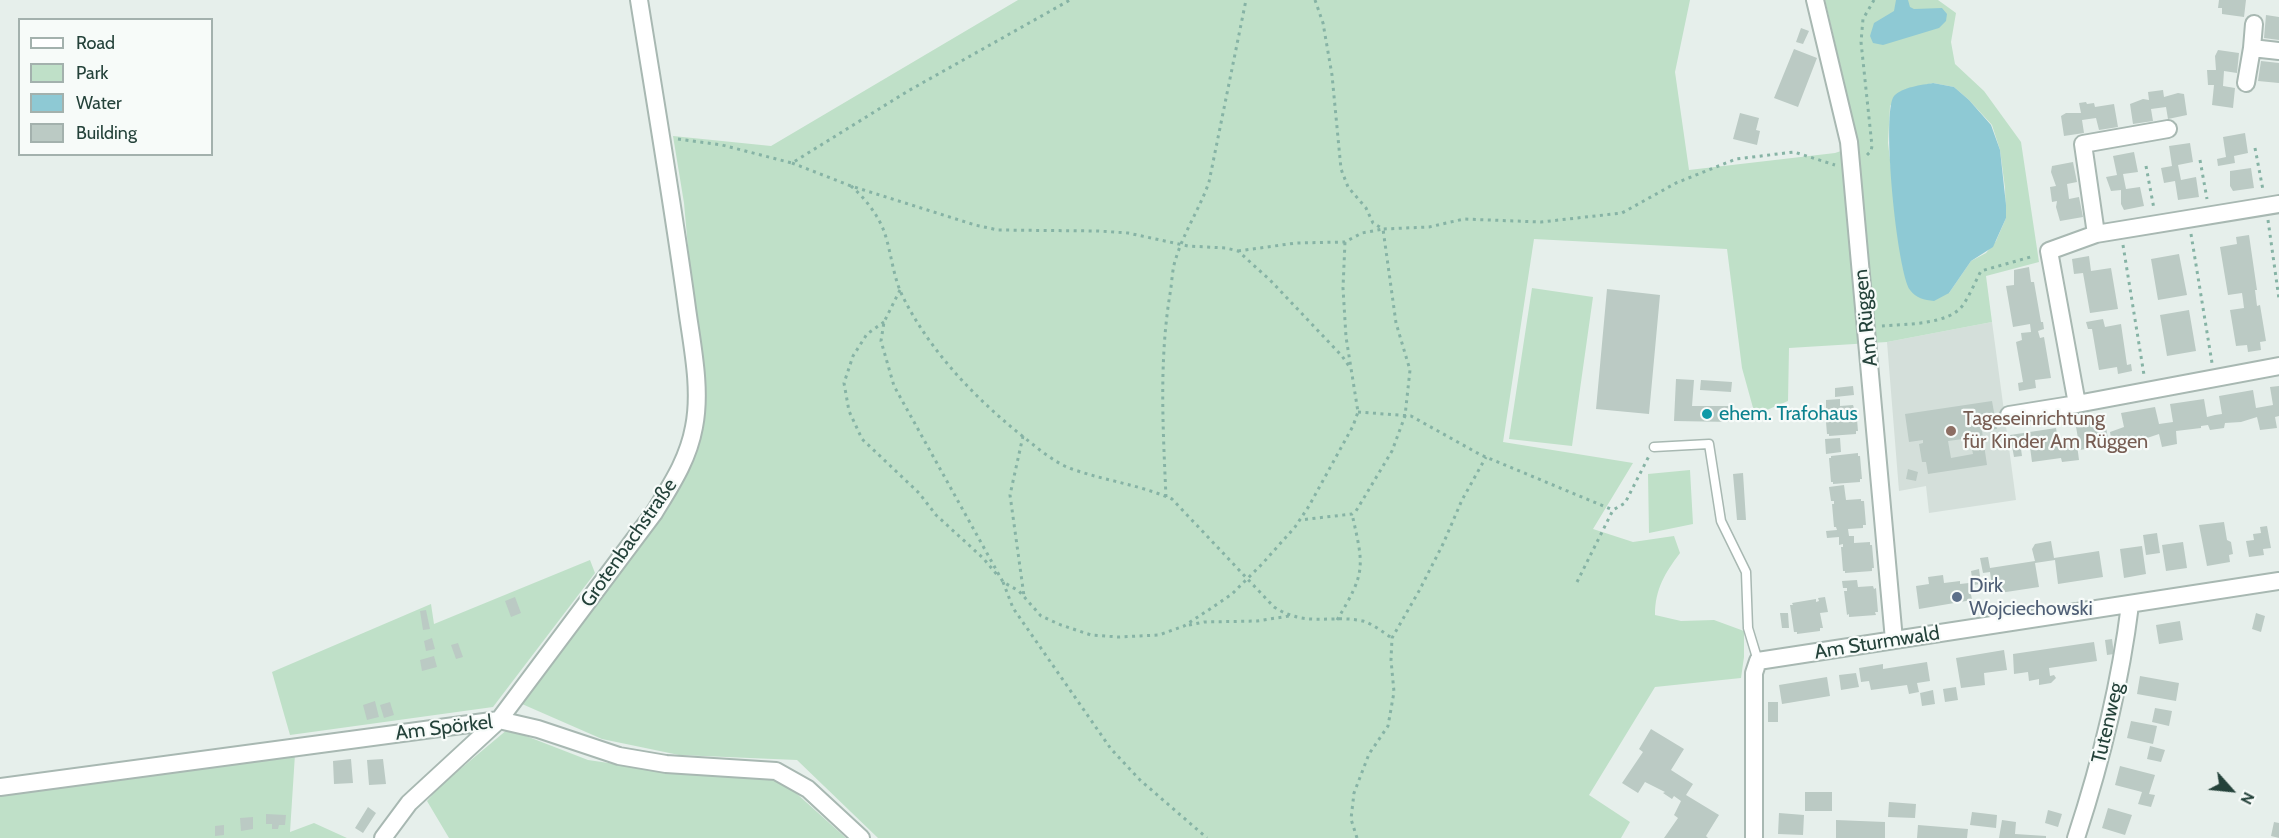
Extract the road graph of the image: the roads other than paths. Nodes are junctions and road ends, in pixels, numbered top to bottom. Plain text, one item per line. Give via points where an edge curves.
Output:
1 (639, 0) edge
2 (1815, 0) edge
3 (2254, 24) dead end
4 (2252, 48) junction
5 (2279, 51) edge
6 (2246, 83) dead end
7 (2168, 129) dead end
8 (2272, 206) edge
9 (2096, 234) junction
10 (2279, 366) edge
11 (2077, 404) junction
12 (2009, 415) dead end
13 (1654, 447) road end
14 (2279, 581) edge
15 (2130, 605) junction
16 (1894, 640) junction
17 (1758, 660) junction
18 (499, 720) junction
19 (0, 787) edge
20 (383, 838) edge
21 (861, 838) edge
22 (1754, 838) edge
23 (2076, 838) edge

1 - 18 street, Grotenbachstraße via 675,219 694,366 695,426 677,477 654,513
2 - 16 street, Am Rüggen via 1849,142
3 - 4 street
4 - 5 street
4 - 6 street
7 - 9 street via 2083,144
8 - 9 street
9 - 11 street via 2049,251
10 - 11 street
11 - 12 street
13 - 17 lane via 1708,444 1721,521 1746,572 1748,628
14 - 15 street, Am Sturmwald
15 - 16 street, Am Sturmwald
15 - 23 street, Tutenweg via 2105,742
16 - 17 street, Am Sturmwald
17 - 22 street via 1754,673
18 - 19 street, Am Spörkel
18 - 20 street, Grotenbachstraße via 409,803
18 - 21 street, Am Spörkel via 618,756 666,764 776,771 808,789

